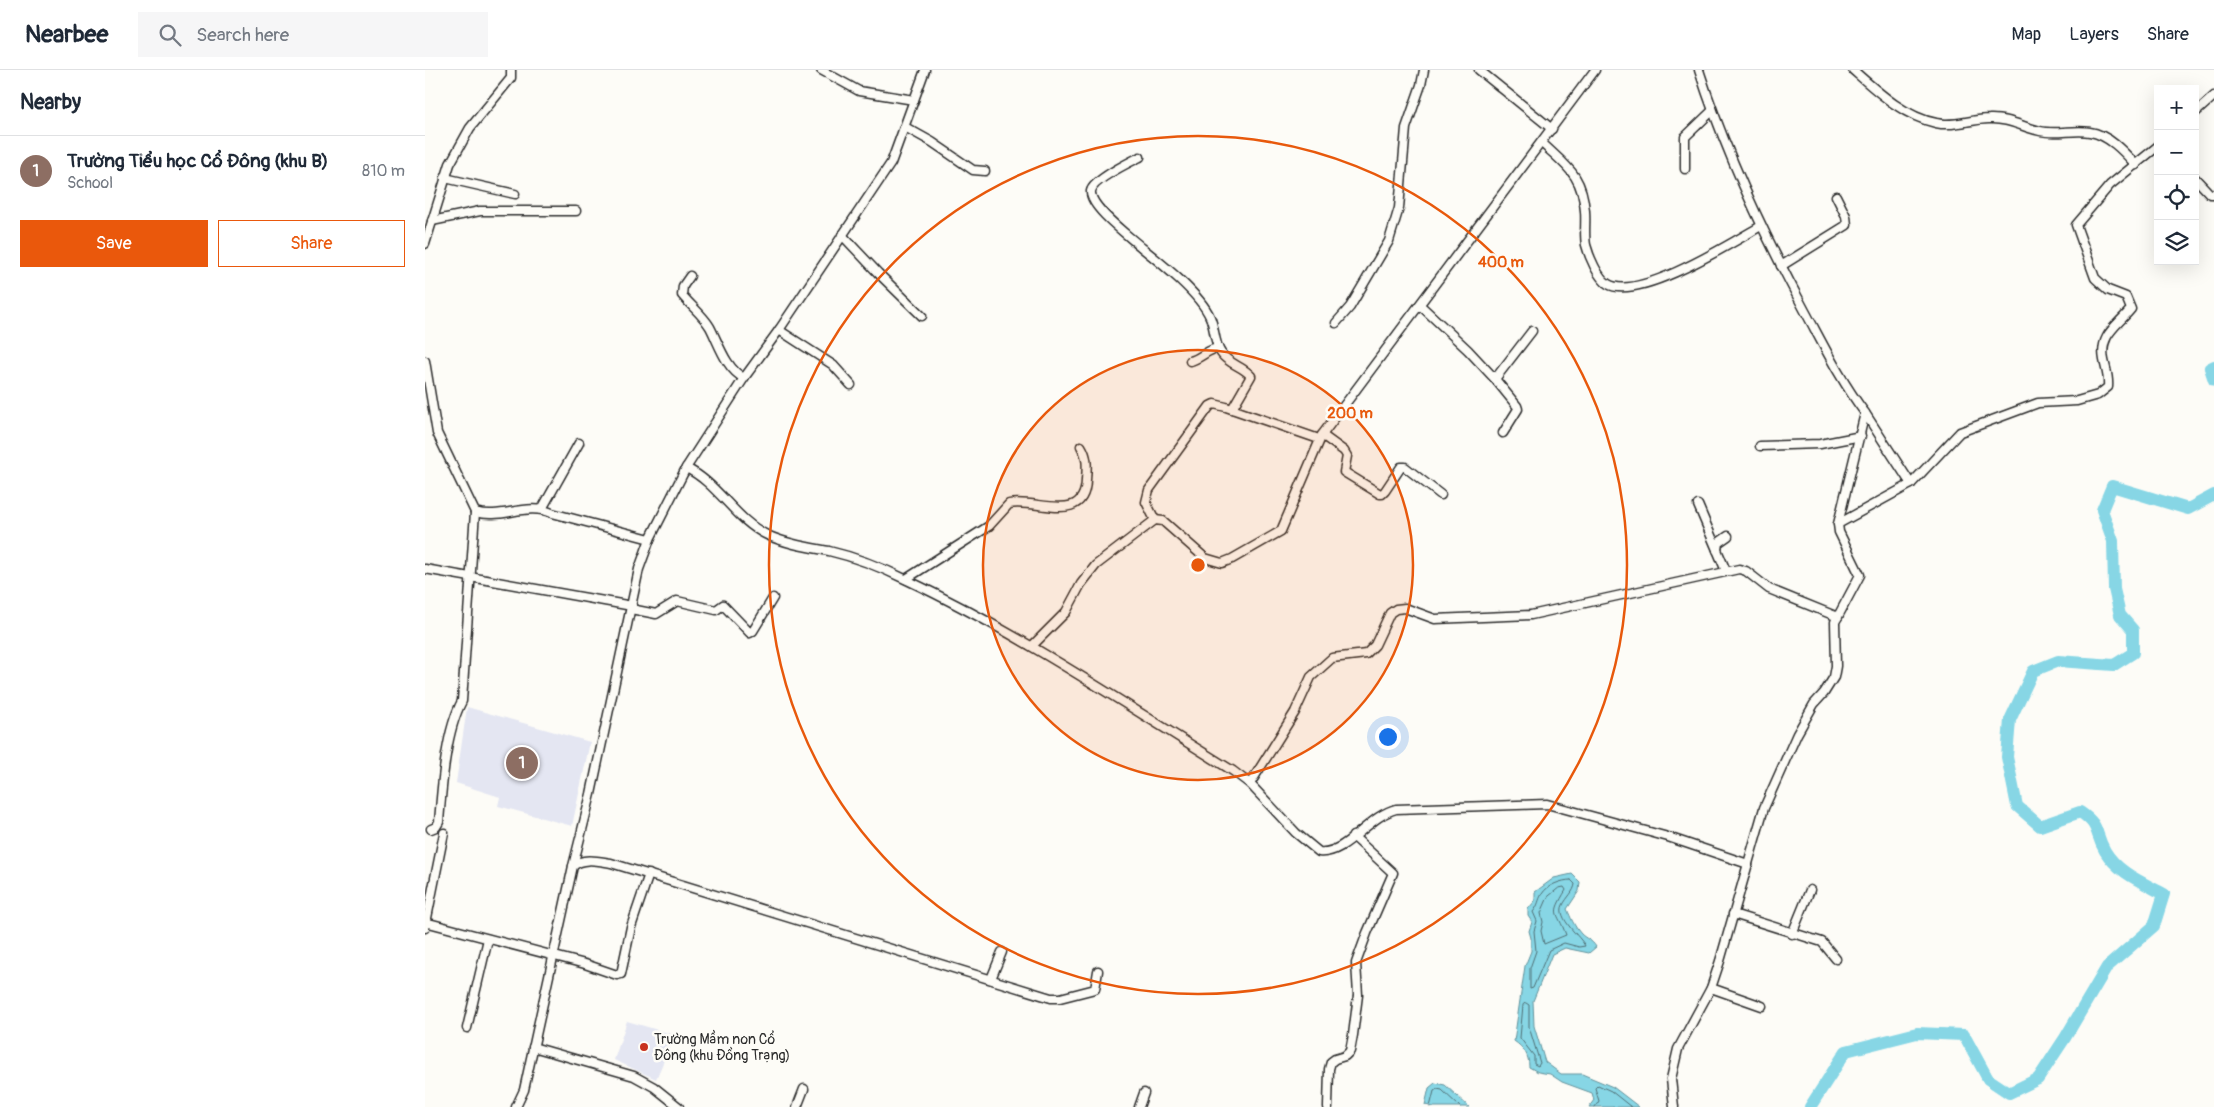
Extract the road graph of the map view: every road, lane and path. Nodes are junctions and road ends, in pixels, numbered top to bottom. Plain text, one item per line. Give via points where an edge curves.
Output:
1 (511, 70) edge
2 (821, 70) edge
3 (925, 70) edge
4 (1424, 70) edge
5 (1479, 70) edge
6 (1595, 70) edge
7 (1699, 70) edge
8 (1853, 70) edge
9 (2214, 96) edge
10 (914, 100) junction
11 (2199, 109) edge
12 (1712, 111) junction
13 (905, 127) junction
14 (1552, 129) junction
15 (1542, 143) junction
16 (2154, 149) edge
17 (1140, 157) dead end
18 (2136, 165) junction
19 (1685, 169) dead end
20 (985, 171) dead end
21 (445, 178) junction
22 (2199, 182) edge
23 (515, 194) dead end
24 (2214, 194) edge
25 (1836, 196) dead end
26 (576, 211) dead end
27 (432, 221) junction
28 (1761, 226) junction
29 (842, 235) junction
30 (425, 244) edge
31 (1781, 266) junction
32 (690, 276) dead end
33 (1420, 305) junction
34 (922, 316) dead end
35 (1336, 323) dead end
36 (779, 330) junction
37 (1532, 331) dead end
38 (1218, 348) junction
39 (425, 361) edge
40 (1190, 362) dead end
41 (744, 378) junction
42 (1495, 379) junction
43 (851, 384) dead end
44 (427, 387) edge
45 (1231, 409) junction
46 (1865, 413) junction
47 (1503, 432) dead end
48 (1861, 436) junction
49 (1321, 437) junction
50 (579, 443) dead end
51 (1081, 446) dead end
52 (1760, 446) dead end
53 (686, 468) junction
54 (1911, 484) junction
55 (1441, 495) dead end
56 (1698, 505) dead end
57 (542, 509) junction
58 (475, 512) junction
59 (1155, 520) junction
60 (1838, 524) junction
61 (1729, 536) dead end
62 (650, 539) junction
63 (1717, 550) junction
64 (425, 568) edge
65 (1726, 571) junction
66 (471, 575) junction
67 (906, 579) junction
68 (773, 598) dead end
69 (632, 608) junction
70 (1838, 616) junction
71 (1032, 646) junction
72 (1250, 784) junction
73 (431, 829) dead end
74 (444, 834) dead end
75 (1353, 836) junction
76 (1748, 864) junction
77 (573, 866) junction
78 (649, 874) junction
79 (1810, 890) dead end
80 (1733, 914) junction
81 (425, 924) edge
82 (1793, 934) junction
83 (488, 939) junction
84 (1002, 952) dead end
85 (553, 957) junction
86 (1835, 959) dead end
87 (1098, 971) dead end
88 (991, 979) junction
89 (1711, 988) junction
90 (1762, 1006) dead end
91 (467, 1028) dead end
92 (533, 1047) junction
93 (804, 1089) dead end
94 (1144, 1093) dead end
95 (516, 1107) edge
96 (679, 1107) edge
97 (797, 1107) edge
98 (1139, 1107) edge
99 (1328, 1107) edge
100 (1674, 1107) edge

1 - 21 street via 511,78 470,128
2 - 10 street via 859,91
3 - 10 street
4 - 35 street via 1406,128 1399,208 1389,241 1350,307
5 - 14 street
6 - 14 street
7 - 12 street
8 - 18 street via 1900,108 1937,124 2004,119 2058,134 2090,132 2121,148
9 - 11 street
10 - 13 street
12 - 19 street via 1685,137
12 - 28 street
13 - 20 street via 973,170
13 - 29 street via 891,163
14 - 15 street
15 - 28 street via 1572,172 1581,186 1588,250 1600,277 1613,286 1648,282 1674,274
15 - 33 street
16 - 18 street
17 - 38 street via 1095,186 1091,192 1093,200 1202,304 1211,318
18 - 54 street via 2110,185 2077,225 2095,278 2108,290 2126,297 2131,308 2109,332 2102,348 2109,387 2098,395 2077,401 2038,403 1960,432
21 - 23 street
21 - 27 street
22 - 24 street
25 - 31 street via 1847,225
26 - 27 street via 480,211
27 - 30 street
28 - 31 street
29 - 34 street
29 - 36 street
31 - 46 street via 1839,374
32 - 41 street via 683,286 682,295 705,320 728,361
33 - 42 street
33 - 49 street
36 - 41 street
36 - 43 street via 833,365
37 - 42 street
38 - 40 street
38 - 45 street via 1227,359 1251,376
39 - 44 street
41 - 53 street
42 - 47 street via 1518,409
44 - 58 street via 437,433
45 - 49 street
45 - 59 street via 1214,404 1207,408 1152,485 1147,502
46 - 48 street
46 - 54 street
48 - 52 street via 1820,444
48 - 60 street
49 - 55 street via 1344,451 1347,456 1345,472 1380,494 1397,471 1405,467
49 - 59 street via 1284,527 1278,534 1232,559 1222,563 1205,558 1163,521
50 - 57 street
51 - 67 street via 1087,459 1086,492 1081,498 1063,508 1009,504 989,526
53 - 62 street
53 - 67 street via 697,473 743,518 766,534 800,547 851,557
54 - 60 street
56 - 63 street
57 - 58 street via 485,515
57 - 62 street
58 - 66 street
59 - 71 street via 1096,565 1066,612
60 - 70 street via 1860,575
61 - 63 street via 1719,542
62 - 69 street via 639,569
63 - 65 street
64 - 66 street
65 - 70 street via 1742,569 1769,589
65 - 72 street via 1531,615 1435,619 1410,609 1396,609 1390,613 1375,645 1367,654 1332,658 1311,677 1295,712
66 - 69 street
66 - 73 street via 462,701 451,732 439,822
67 - 71 street
68 - 69 street via 750,633 723,605 716,610 677,601 656,614
69 - 77 street
70 - 76 street via 1833,677 1797,734 1764,808
71 - 72 street
72 - 75 street via 1296,834 1319,852 1335,850
74 - 81 street
75 - 76 street via 1380,814 1396,808 1540,803 1668,837
75 - 99 street via 1393,873 1356,964 1355,1026 1350,1051 1335,1059 1329,1069
76 - 80 street
77 - 78 street via 585,860 611,863
77 - 85 street
78 - 85 street via 631,927 621,974
78 - 88 street
79 - 82 street
80 - 82 street
80 - 89 street
81 - 83 street
82 - 86 street via 1822,942
83 - 85 street
83 - 91 street
84 - 88 street
85 - 92 street
87 - 88 street via 1095,990 1060,998
89 - 90 street
89 - 100 street via 1678,1049 1671,1079
92 - 95 street via 524,1090
92 - 96 street via 634,1076
93 - 97 street
94 - 98 street

